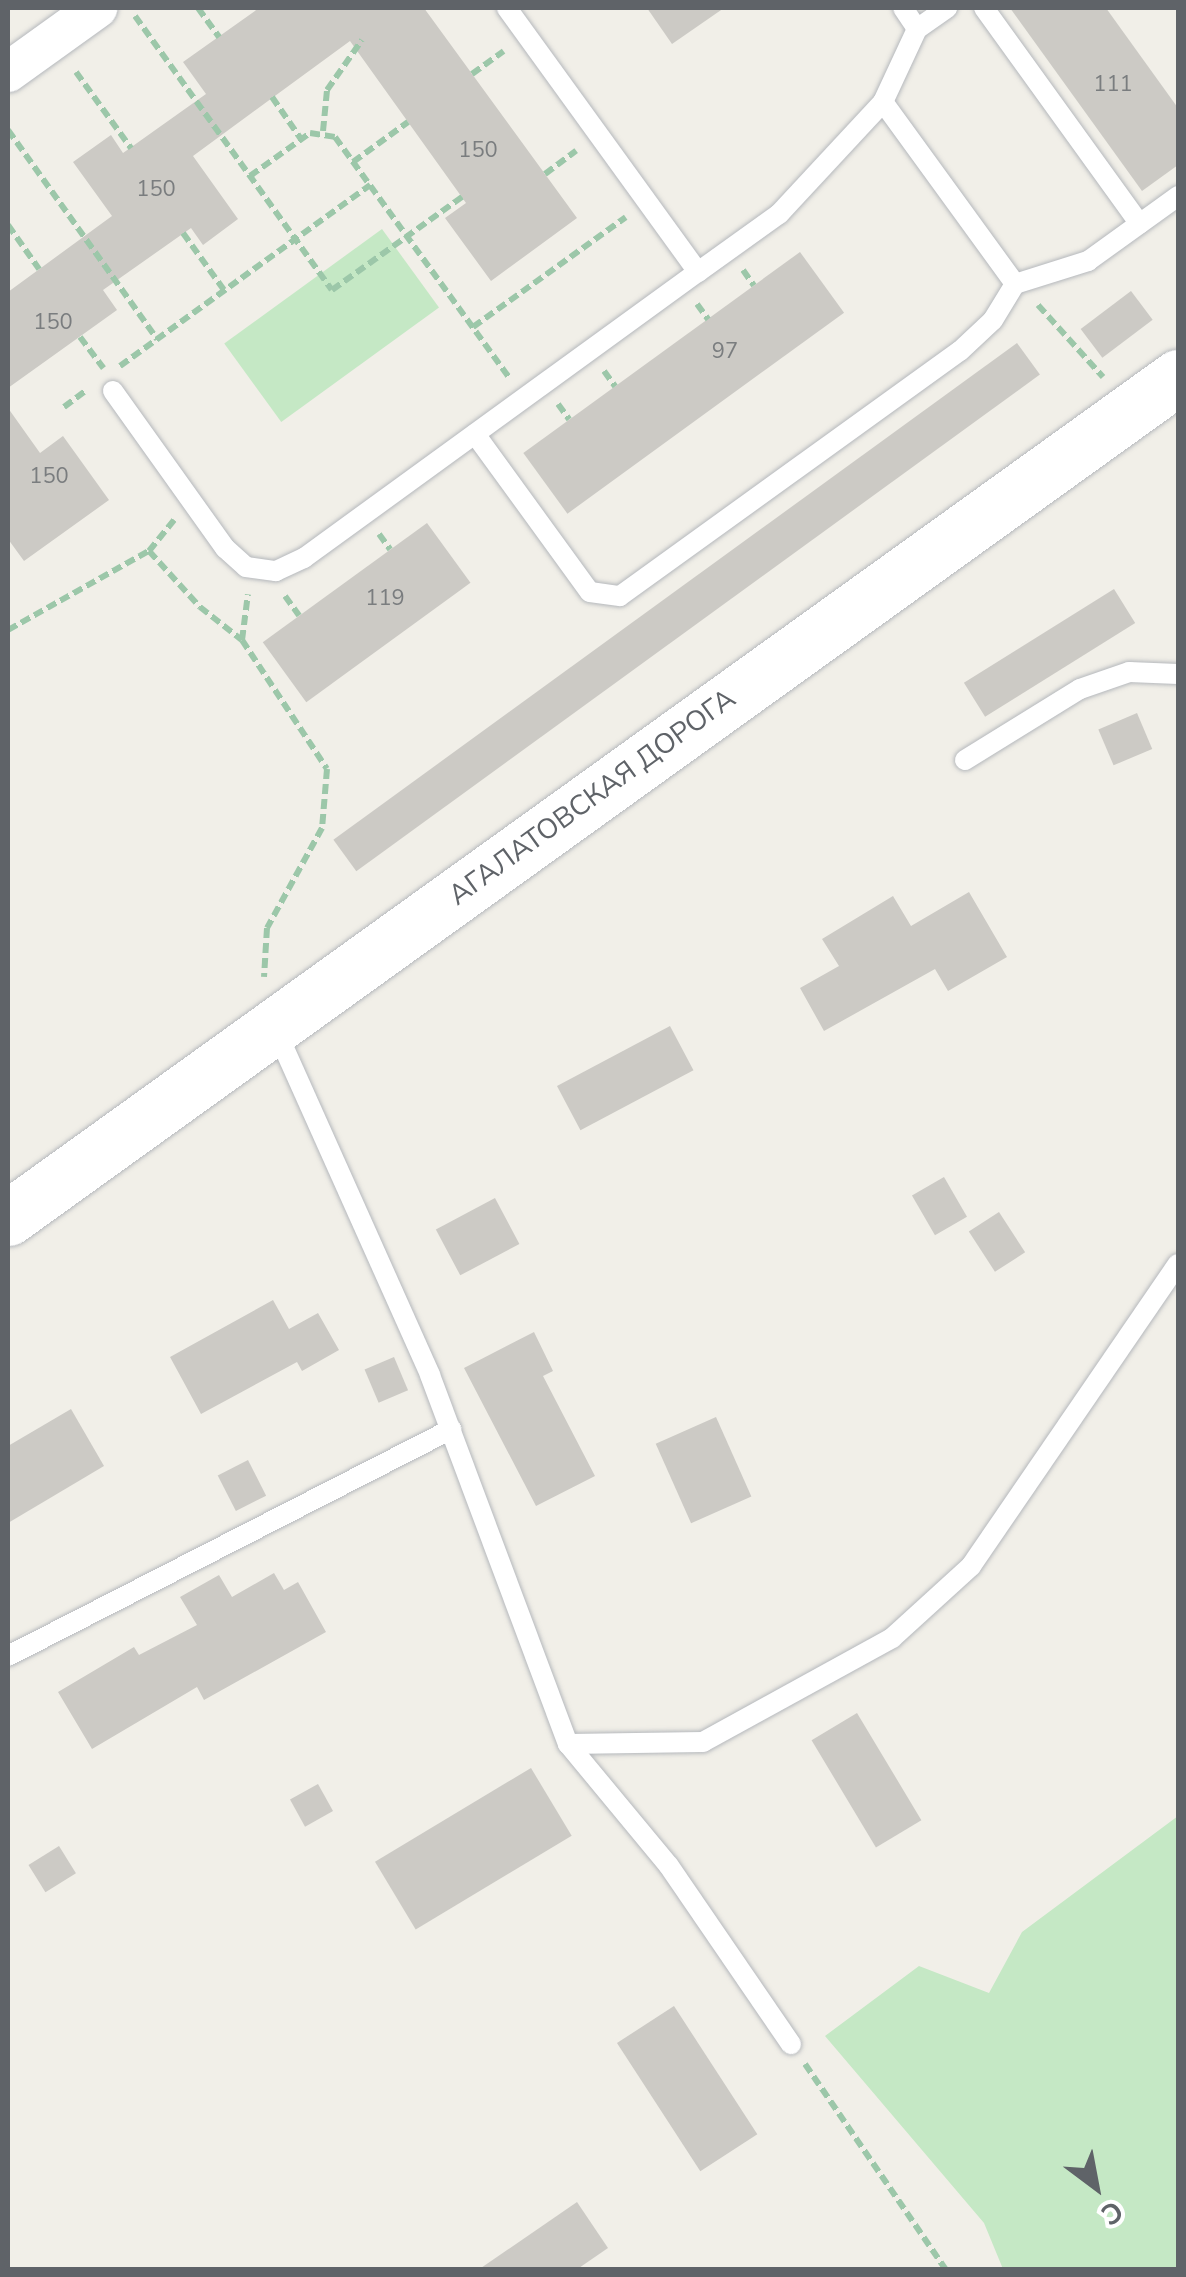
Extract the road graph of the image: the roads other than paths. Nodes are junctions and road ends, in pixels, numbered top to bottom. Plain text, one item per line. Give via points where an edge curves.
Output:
1 (506, 8) edge
2 (903, 8) edge
3 (947, 8) edge
4 (984, 8) edge
5 (114, 9) edge
6 (918, 28) junction
7 (8, 72) edge
8 (883, 102) junction
9 (1178, 196) edge
10 (1140, 224) junction
11 (698, 272) junction
12 (1015, 284) junction
13 (108, 381) road end
14 (1154, 389) edge
15 (475, 434) junction
16 (1178, 674) edge
17 (965, 760) dead end
18 (274, 1026) junction
19 (8, 1218) edge
20 (1178, 1264) edge
21 (450, 1428) junction
22 (8, 1656) edge
23 (568, 1744) junction
24 (791, 2044) road end

1 - 11 lane
2 - 6 lane
3 - 6 lane
4 - 10 lane
5 - 7 street
6 - 8 lane
8 - 11 lane via 779,214
8 - 12 lane
9 - 10 lane
10 - 12 lane via 1088,261
11 - 15 lane
12 - 15 lane via 992,320 960,351 620,596 590,592
13 - 15 lane via 246,567 276,571 304,558
14 - 18 main road, АГАЛАТОВСКАЯ ДОРОГА
16 - 17 lane via 1129,672 1080,689
18 - 19 main road, АГАЛАТОВСКАЯ ДОРОГА
18 - 21 lane
20 - 23 lane via 971,1566 892,1638 703,1742
21 - 22 lane
21 - 23 lane
23 - 24 lane via 669,1866

